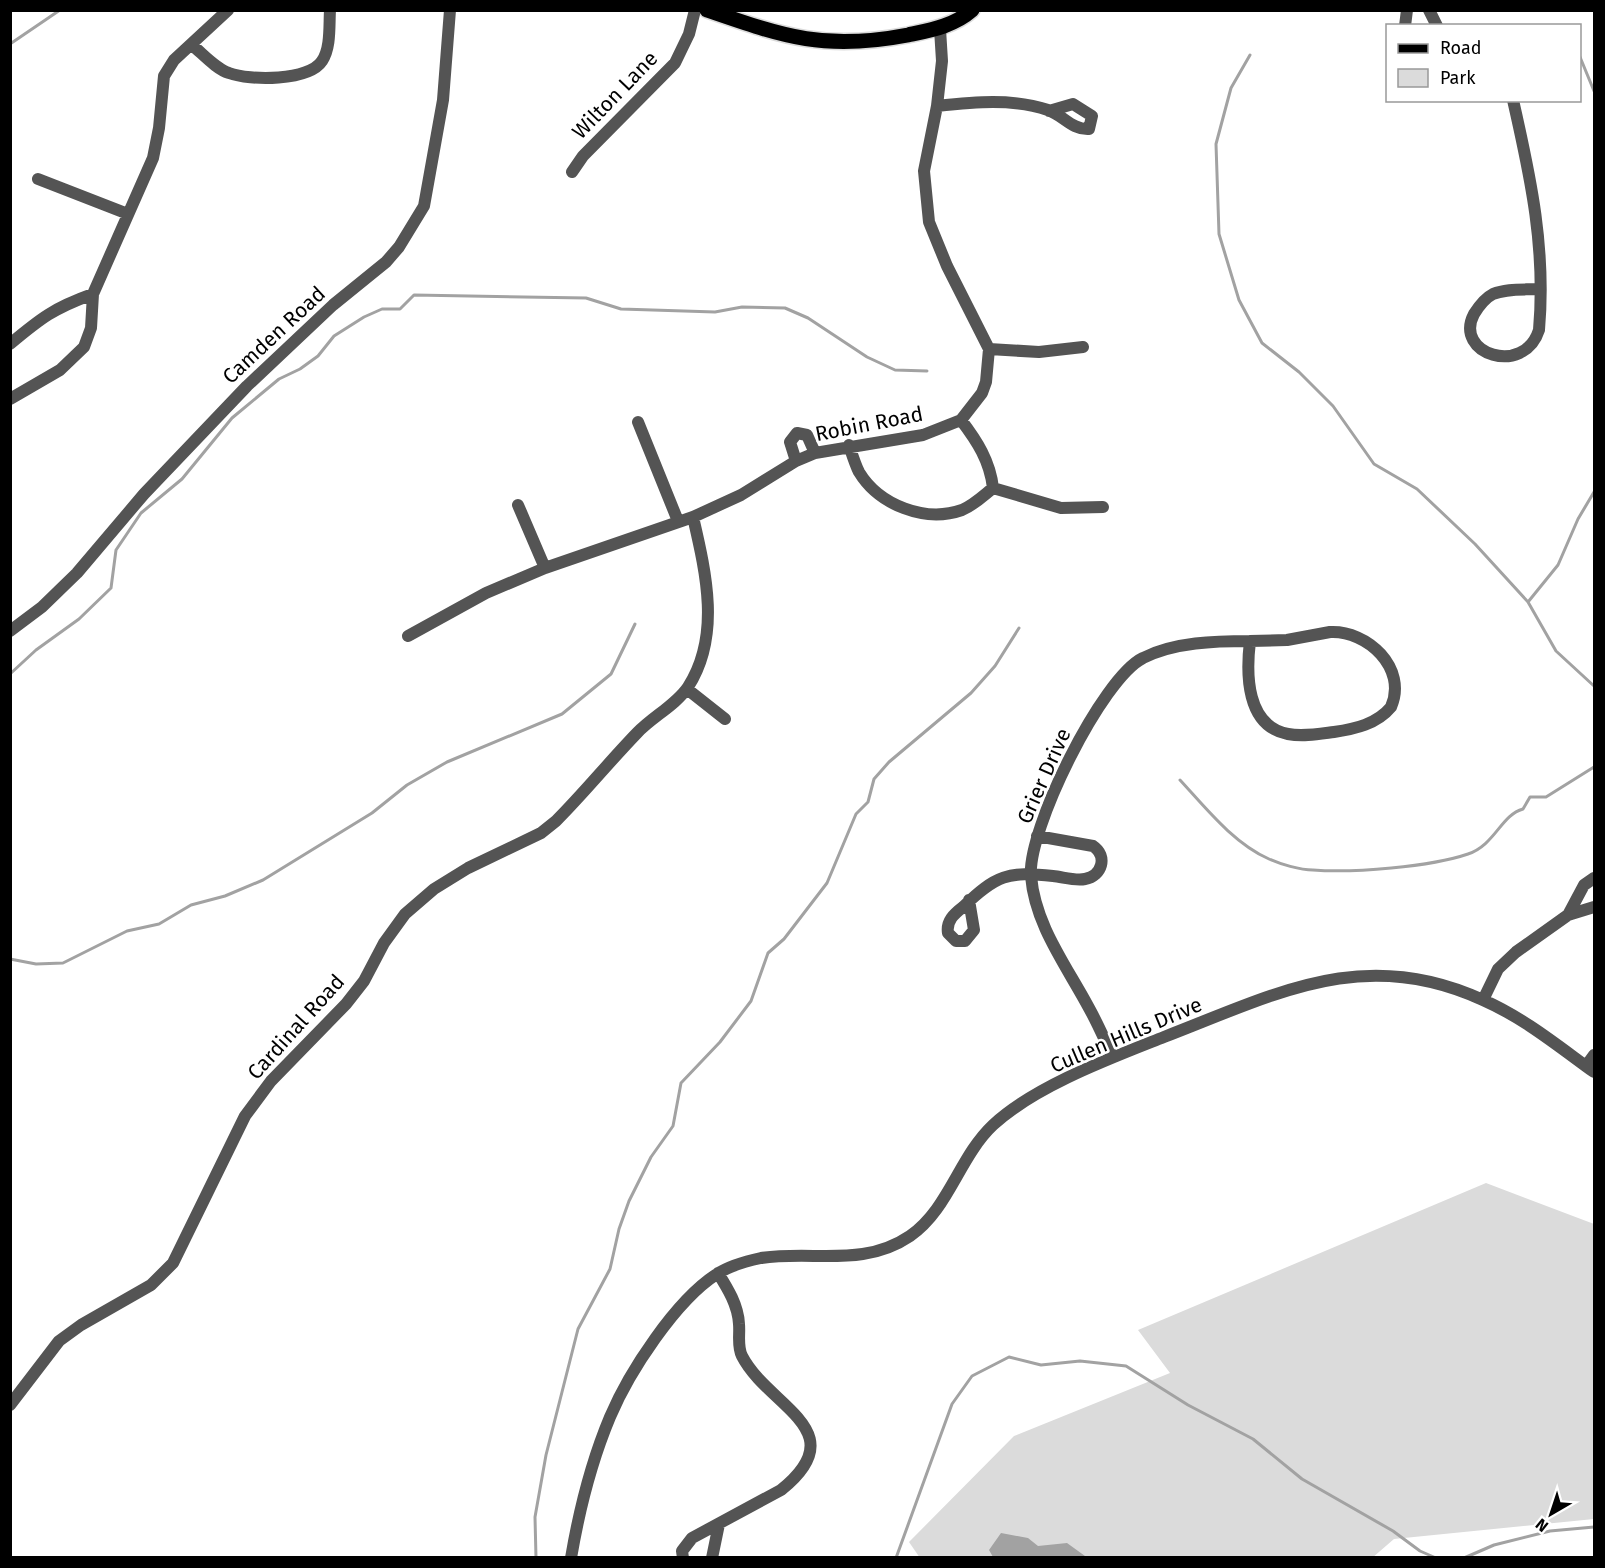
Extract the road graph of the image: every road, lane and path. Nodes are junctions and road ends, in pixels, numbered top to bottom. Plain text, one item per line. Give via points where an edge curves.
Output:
1 (228, 10) edge
2 (330, 10) edge
3 (450, 10) edge
4 (695, 10) edge
5 (707, 10) edge
6 (972, 10) edge
7 (1429, 10) edge
8 (1436, 24) edge
9 (940, 29) junction
10 (192, 45) junction
11 (1513, 102) edge
12 (937, 106) junction
13 (1050, 111) dead end
14 (572, 172) dead end
15 (38, 179) dead end
16 (128, 214) junction
17 (1539, 289) junction
18 (93, 294) junction
19 (10, 344) edge
20 (1083, 346) dead end
21 (989, 349) junction
22 (10, 399) edge
23 (962, 420) junction
24 (638, 422) dead end
25 (849, 445) junction
26 (815, 453) junction
27 (796, 461) junction
28 (993, 488) junction
29 (518, 505) dead end
30 (1103, 507) dead end
31 (693, 518) junction
32 (678, 521) junction
33 (545, 568) junction
34 (10, 631) edge
35 (408, 636) dead end
36 (1250, 642) junction
37 (687, 689) junction
38 (725, 719) dead end
39 (1037, 836) junction
40 (1031, 874) junction
41 (1594, 878) edge
42 (969, 900) dead end
43 (1594, 906) edge
44 (1568, 915) junction
45 (1483, 1000) junction
46 (1594, 1055) edge
47 (1113, 1057) junction
48 (1590, 1069) edge
49 (718, 1273) junction
50 (10, 1405) edge
51 (719, 1524) junction
52 (571, 1557) edge
53 (683, 1557) edge
54 (711, 1557) edge

1 - 10 street
2 - 10 street via 326,53 314,69 302,75 238,76 227,73
3 - 34 street, Camden Road via 443,99 424,206 399,247 247,386 144,494 77,573
4 - 14 street, Wilton Lane via 675,63
5 - 9 main road via 770,32 824,43 868,42
6 - 9 main road
7 - 8 street
9 - 12 street via 942,61
10 - 16 street via 174,60 164,76 153,158
11 - 17 street via 1540,236
12 - 13 street via 982,101
12 - 21 street via 924,171 929,222
15 - 16 street
16 - 18 street
17 - 17 street via 1503,291 1484,301 1470,327 1478,345 1497,358 1517,354 1536,340
18 - 19 street via 48,313
18 - 22 street via 92,328 84,346 60,370
20 - 21 street via 1039,352
21 - 23 street via 982,393
23 - 25 street, Robin Road via 923,435
23 - 28 street via 988,465
24 - 32 street
25 - 26 street, Robin Road
25 - 28 street via 859,471 871,487 905,509 926,513 956,511
26 - 27 street, Robin Road
26 - 27 street via 807,435 792,435 790,442
27 - 31 street, Robin Road via 741,495
28 - 30 street via 1061,508
29 - 33 street
31 - 32 street, Robin Road
31 - 37 street, Cardinal Road via 703,561 708,636 704,656
32 - 33 street, Robin Road
33 - 35 street, Robin Road via 486,592
36 - 36 street, Grier Drive via 1339,632 1359,638 1378,652 1390,669 1396,693 1391,707 1367,724 1347,730 1299,735 1278,730 1263,718 1251,698 1247,680
36 - 39 street, Grier Drive via 1200,643 1168,650 1142,658 1125,670 1088,725
37 - 38 street
37 - 50 street, Cardinal Road via 641,729 541,833 468,868 434,889 405,914 346,1004 271,1081 245,1116 173,1263 151,1285 59,1341
39 - 40 street, Grier Drive
39 - 40 street via 1093,846 1099,850 1102,864 1095,875 1082,880
40 - 42 street via 1004,875
40 - 47 street, Grier Drive via 1036,906 1046,931
41 - 44 street via 1584,885
43 - 44 street
44 - 45 street via 1498,969
45 - 47 street, Cullen Hills Drive via 1407,977 1378,974 1336,978 1293,988
45 - 48 street, Cullen Hills Drive via 1535,1029
46 - 48 street
47 - 49 street, Cullen Hills Drive via 1030,1099 992,1126 979,1140 944,1199 917,1231 903,1240 864,1255 761,1258
49 - 51 street via 736,1310 740,1352 746,1364 800,1419 812,1444 808,1462 792,1482
49 - 52 street, Cullen Hills Drive via 679,1310 622,1394 602,1440
51 - 53 street via 692,1538 682,1551
51 - 54 street

